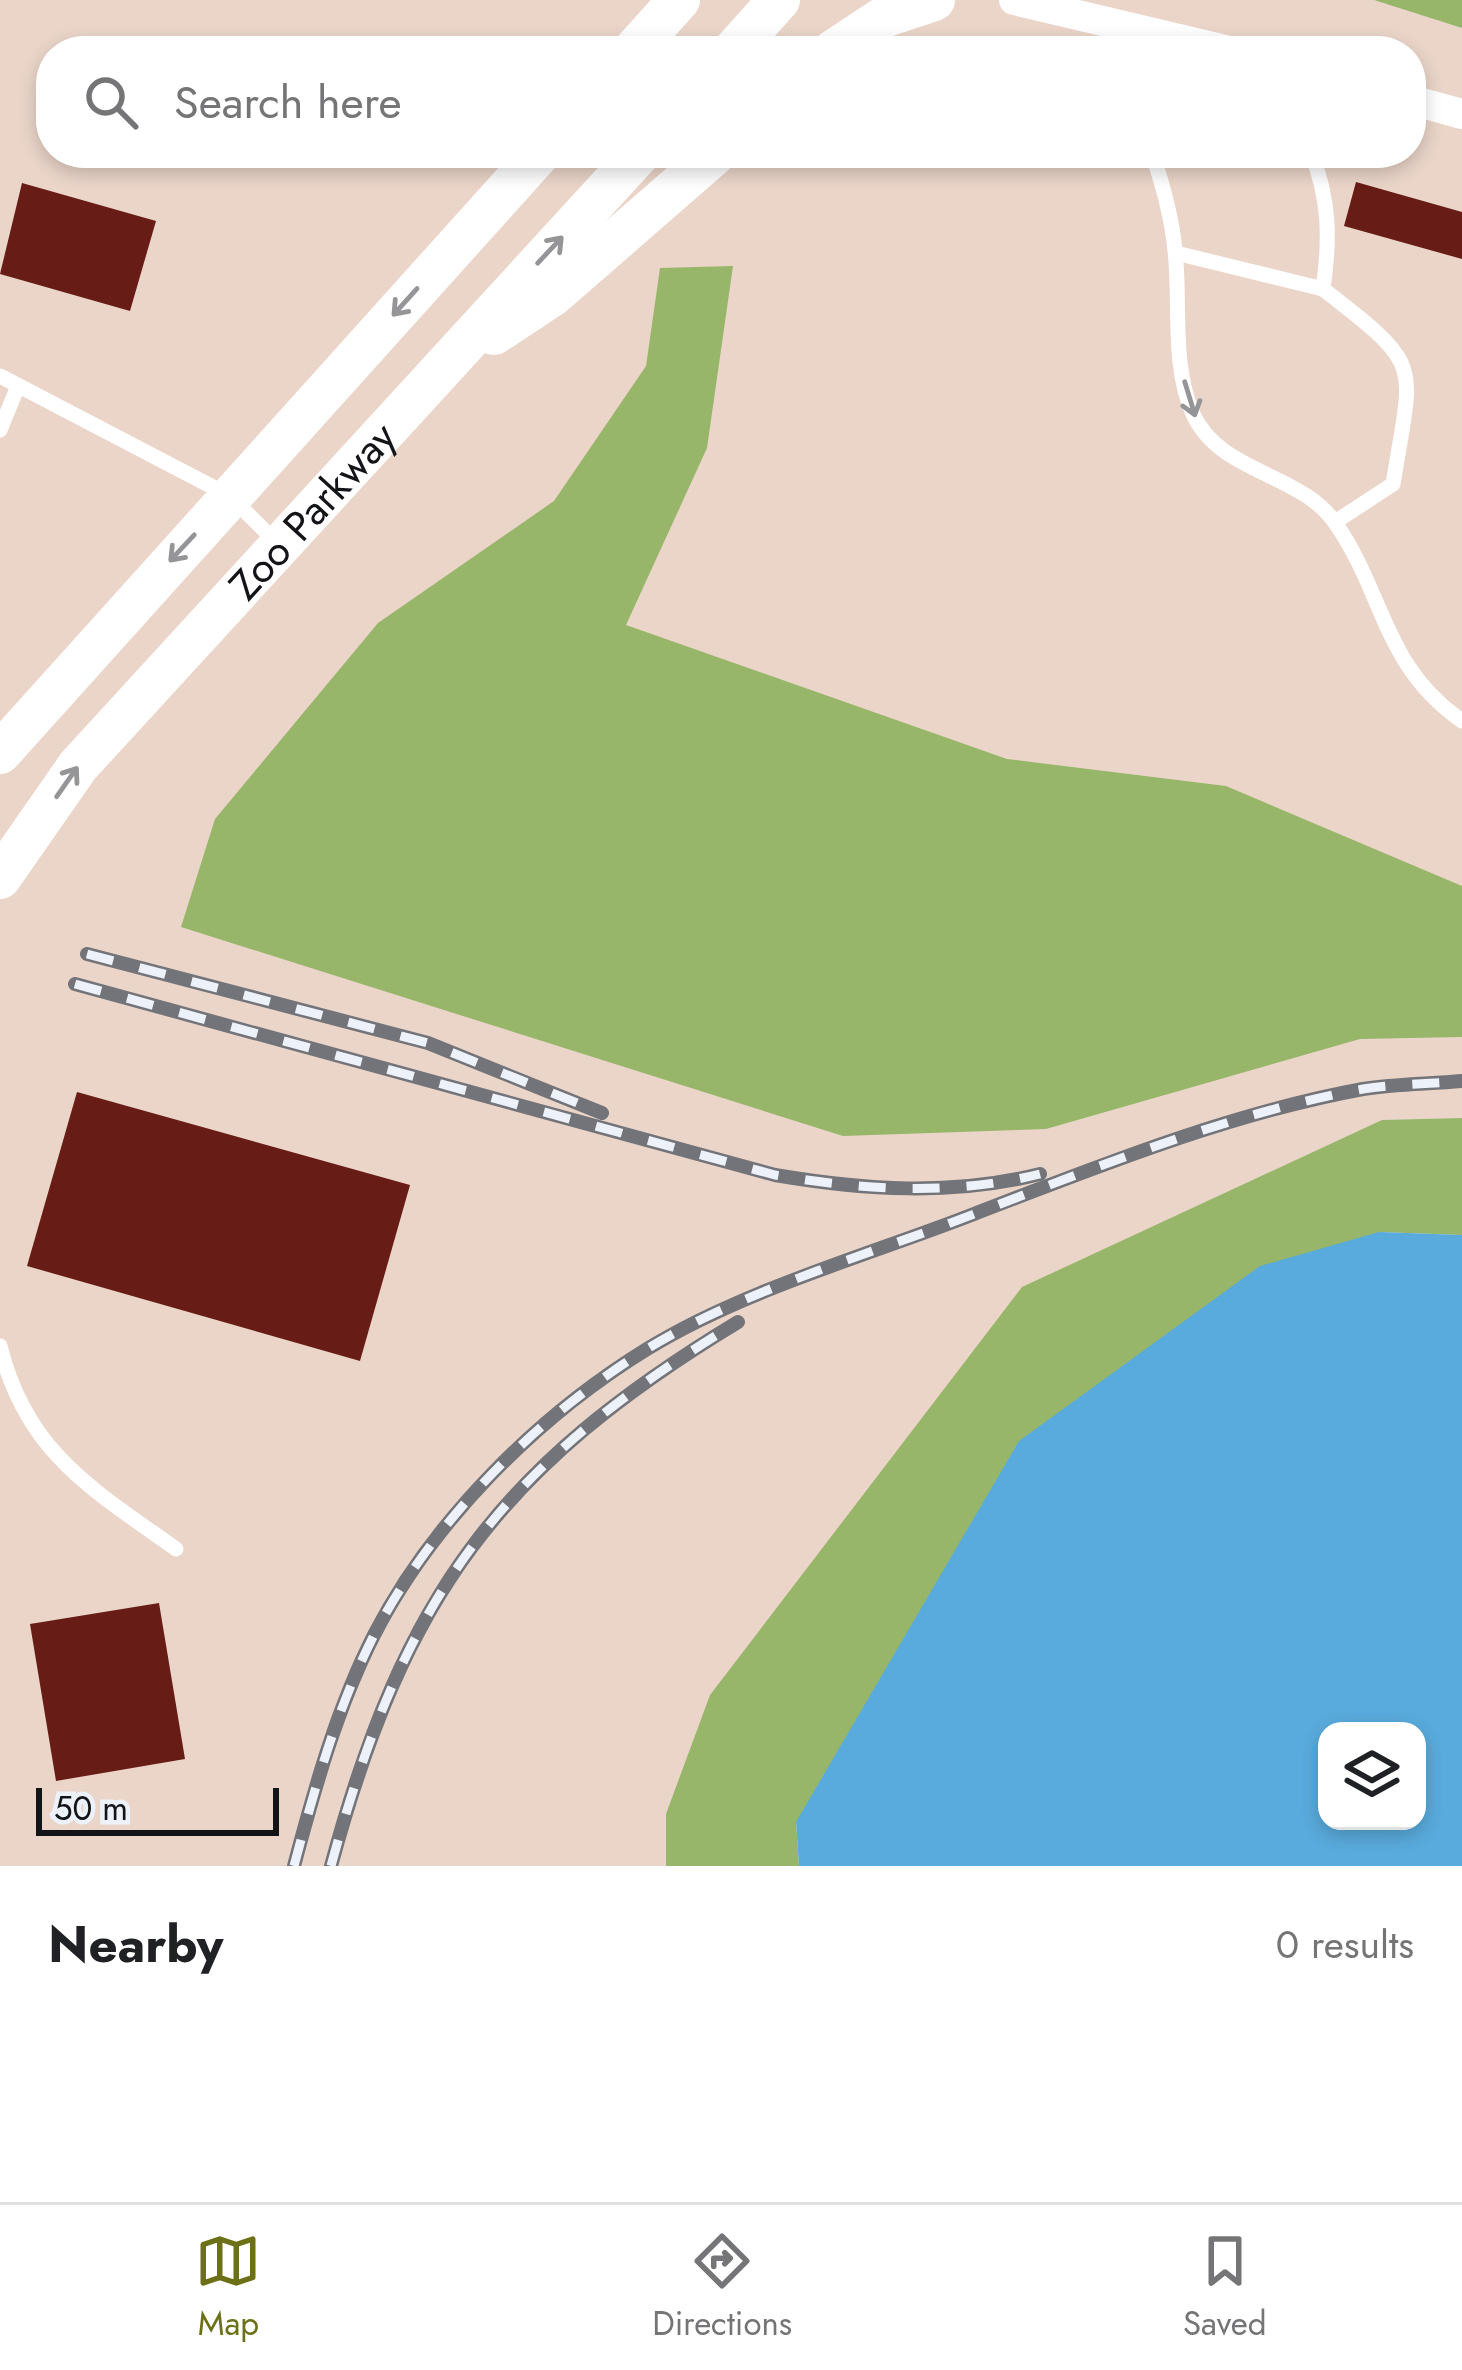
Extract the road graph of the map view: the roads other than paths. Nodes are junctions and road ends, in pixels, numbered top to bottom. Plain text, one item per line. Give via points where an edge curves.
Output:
1 (679, 0) edge
2 (779, 0) edge
3 (934, 0) edge
4 (1014, 0) edge
5 (1100, 20) junction
6 (647, 36) edge
7 (747, 36) edge
8 (856, 36) edge
9 (1107, 36) edge
10 (1167, 36) edge
11 (1426, 104) edge
12 (1462, 114) edge
13 (526, 168) edge
14 (626, 168) edge
15 (699, 168) edge
16 (1156, 168) edge
17 (1317, 168) edge
18 (1176, 254) junction
19 (1323, 289) junction
20 (0, 376) edge
21 (434, 376) junction
22 (18, 386) junction
23 (0, 430) edge
24 (230, 496) junction
25 (1335, 522) junction
26 (278, 544) junction
27 (1462, 721) edge
28 (0, 753) edge
29 (0, 878) edge
30 (0, 1346) edge
31 (176, 1549) dead end

1 - 6 main road
2 - 7 main road
3 - 8 main road
4 - 5 street
5 - 9 lane
5 - 10 street
11 - 12 street
13 -> 24 main road, Zoo Parkway
21 -> 14 main road, Zoo Parkway
15 - 21 main road via 553,295
16 - 18 lane
17 - 19 lane via 1330,238
18 - 19 lane
18 -> 25 lane via 1192,412 1210,442 1301,493
19 - 25 lane via 1400,352 1410,380 1393,484
20 - 22 lane
21 - 26 main road, Zoo Parkway
22 - 23 lane
22 - 24 lane
24 - 26 lane
24 -> 28 main road, Zoo Parkway
25 - 27 lane via 1394,650 1427,696
29 -> 26 main road, Zoo Parkway via 78,766
30 - 31 lane via 12,1395 72,1475

